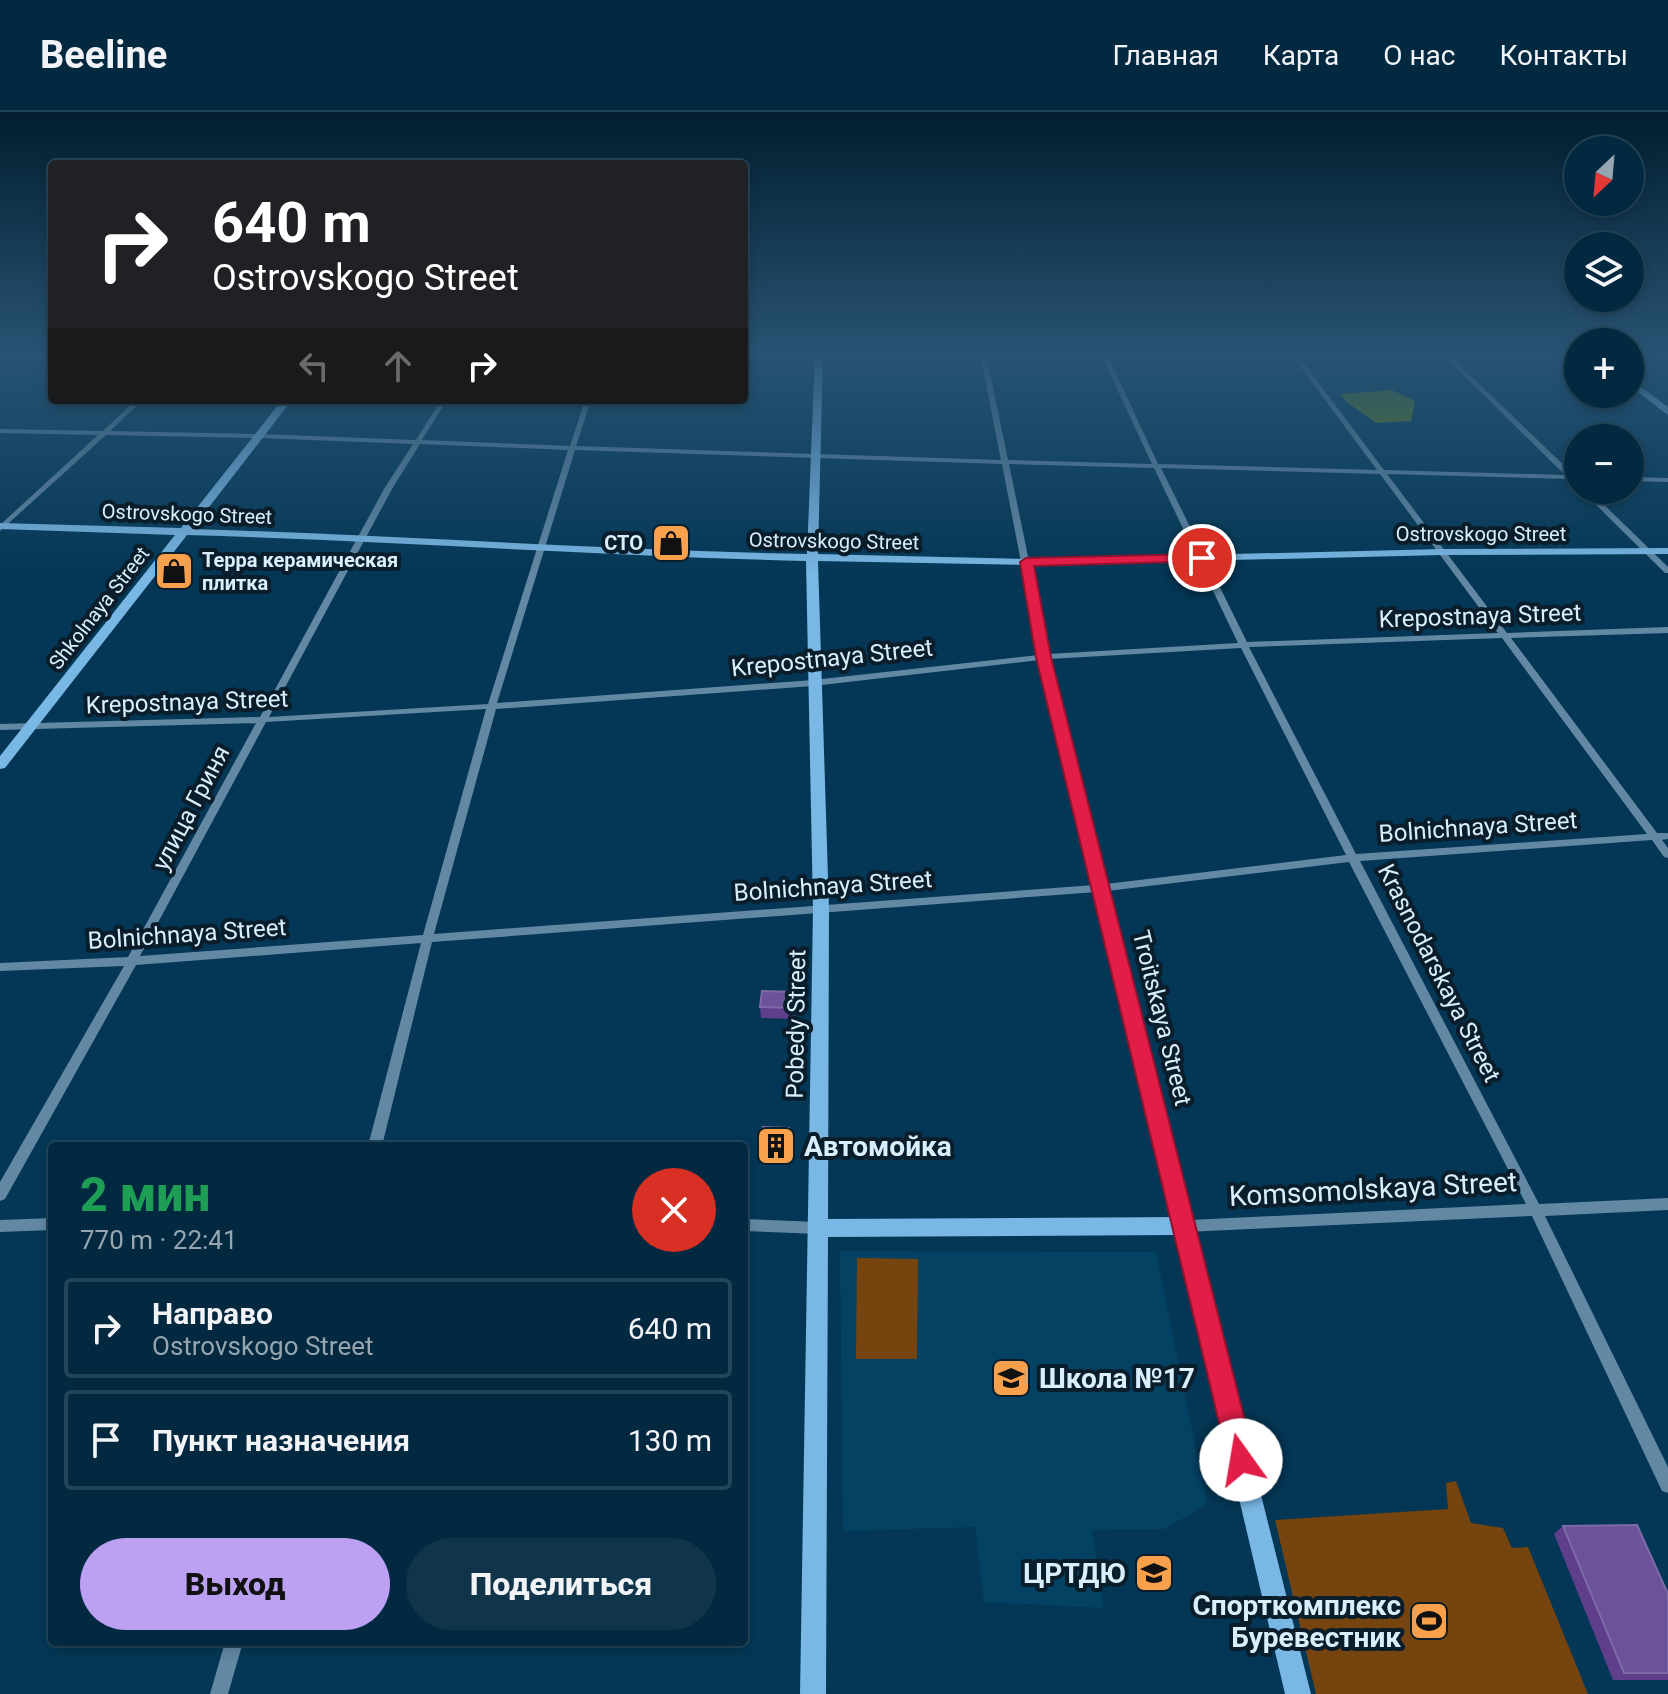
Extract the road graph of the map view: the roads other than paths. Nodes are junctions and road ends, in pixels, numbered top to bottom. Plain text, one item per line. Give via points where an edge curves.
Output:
1 (110, 428) edge
2 (266, 428) edge
3 (426, 428) edge
4 (579, 428) edge
5 (816, 428) edge
6 (999, 428) edge
7 (1137, 428) edge
8 (1349, 428) edge
9 (1522, 428) edge
10 (0, 431) edge
11 (105, 433) junction
12 (260, 436) junction
13 (418, 441) junction
14 (572, 448) junction
15 (815, 457) junction
16 (1007, 462) junction
17 (1155, 467) junction
18 (1564, 468) edge
19 (1382, 472) junction
20 (1564, 479) edge
21 (1644, 479) edge
22 (1668, 480) edge
23 (1599, 504) edge
24 (1, 527) edge
25 (182, 531) junction
26 (363, 537) junction
27 (539, 549) junction
28 (1668, 551) edge
29 (1442, 552) junction
30 (1648, 552) junction
31 (1202, 558) junction
32 (812, 559) junction
33 (1026, 562) junction
34 (1668, 571) edge
35 (1668, 630) edge
36 (1504, 635) junction
37 (1244, 645) junction
38 (1044, 657) junction
39 (813, 683) junction
40 (494, 706) junction
41 (261, 720) junction
42 (0, 727) edge
43 (27, 728) junction
44 (0, 765) edge
45 (1668, 836) edge
46 (1654, 837) junction
47 (1668, 855) edge
48 (1352, 858) junction
49 (1101, 888) junction
50 (821, 909) junction
51 (425, 938) junction
52 (132, 961) junction
53 (0, 967) edge
54 (376, 1142) edge
55 (0, 1195) edge
56 (1668, 1204) edge
57 (1534, 1208) junction
58 (48, 1224) edge
59 (748, 1225) edge
60 (0, 1226) edge
61 (1185, 1226) junction
62 (818, 1228) junction
63 (1668, 1485) edge
64 (233, 1646) edge
65 (219, 1694) edge
66 (813, 1694) edge
67 (1298, 1694) edge

1 - 11 street
2 - 12 street, Shkolnaya Street
3 - 13 street, улица Гриня
4 - 14 street
5 - 15 street, Pobedy Street
6 - 16 street, Troitskaya Street
7 - 17 street, Krasnodarskaya Street
8 - 19 street
9 - 18 street
10 - 11 street
11 - 12 street
11 - 24 street
12 - 13 street
12 - 25 street, Shkolnaya Street
13 - 14 street
13 - 26 street, улица Гриня
14 - 15 street
14 - 27 street
15 - 16 street
15 - 32 street, Pobedy Street
16 - 17 street
16 - 33 street, Troitskaya Street
17 - 19 street
17 - 31 street, Krasnodarskaya Street
19 - 20 street
19 - 29 street
21 - 22 street
23 - 30 street
24 - 25 street, Ostrovskogo Street
25 - 26 street, Ostrovskogo Street
25 - 43 street, Shkolnaya Street
26 - 27 street, Ostrovskogo Street
26 - 41 street, улица Гриня
27 - 32 street, Ostrovskogo Street
27 - 40 street
28 - 30 street, Ostrovskogo Street
29 - 30 street, Ostrovskogo Street
29 - 31 street, Ostrovskogo Street
29 - 36 street
30 - 34 street
31 - 33 street, Ostrovskogo Street
31 - 37 street, Krasnodarskaya Street
32 - 33 street, Ostrovskogo Street
32 - 39 street, Pobedy Street
33 - 38 street, Troitskaya Street
35 - 36 street, Krepostnaya Street
36 - 37 street, Krepostnaya Street
36 - 46 street
37 - 38 street, Krepostnaya Street
37 - 48 street, Krasnodarskaya Street
38 - 39 street, Krepostnaya Street
38 - 49 street, Troitskaya Street
39 - 40 street, Krepostnaya Street
39 - 50 street, Pobedy Street
40 - 41 street, Krepostnaya Street
40 - 51 street
41 - 43 street, Krepostnaya Street
41 - 52 street, улица Гриня
42 - 43 street, Krepostnaya Street
43 - 44 street, Shkolnaya Street
45 - 46 street, Bolnichnaya Street
46 - 47 street
46 - 48 street, Bolnichnaya Street
48 - 49 street, Bolnichnaya Street
48 - 57 street, Krasnodarskaya Street
49 - 50 street, Bolnichnaya Street
49 - 61 street, Troitskaya Street
50 - 51 street, Bolnichnaya Street
50 - 62 street, Pobedy Street
51 - 52 street, Bolnichnaya Street
51 - 54 street
52 - 53 street, Bolnichnaya Street
52 - 55 street, улица Гриня
56 - 57 street, Komsomolskaya Street
57 - 61 street, Komsomolskaya Street
57 - 63 street, Krasnodarskaya Street
58 - 60 street
59 - 62 street, Komsomolskaya Street
61 - 62 street, Komsomolskaya Street
61 - 67 street, Troitskaya Street
62 - 66 street, Pobedy Street
64 - 65 street

